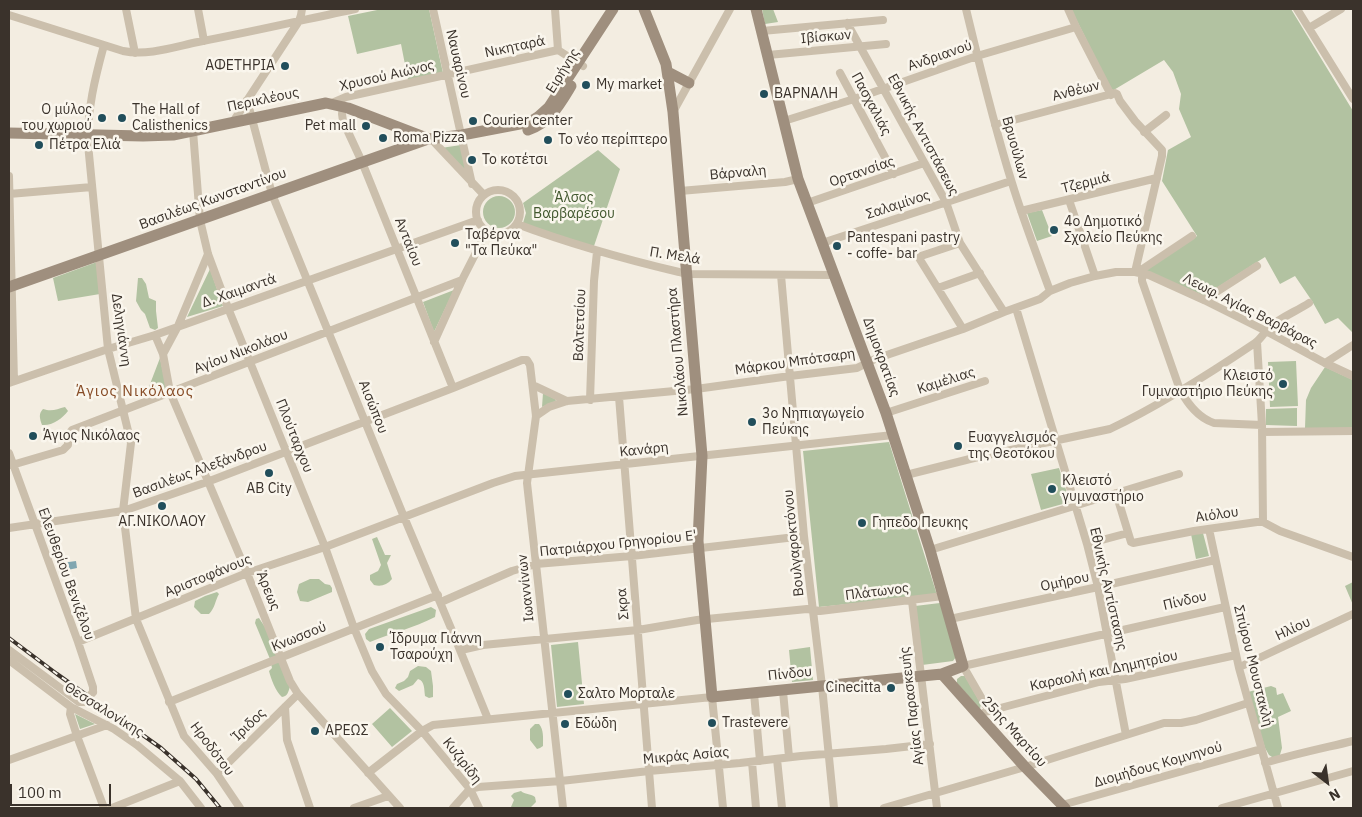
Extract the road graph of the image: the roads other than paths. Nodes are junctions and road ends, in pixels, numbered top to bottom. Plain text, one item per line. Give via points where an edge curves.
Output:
1 (126, 9) edge
2 (198, 9) edge
3 (302, 9) edge
4 (355, 9) edge
5 (432, 9) edge
6 (555, 9) edge
7 (613, 9) edge
8 (622, 9) edge
9 (644, 9) edge
10 (730, 9) edge
11 (756, 9) edge
12 (966, 9) edge
13 (1068, 9) edge
14 (1297, 9) edge
15 (1341, 9) edge
16 (9, 12) edge
17 (313, 18) junction
18 (883, 20) dead end
19 (299, 21) junction
20 (848, 23) junction
21 (274, 27) junction
22 (1076, 27) junction
23 (1309, 28) junction
24 (762, 31) junction
25 (204, 41) junction
26 (283, 43) junction
27 (886, 44) dead end
28 (104, 45) junction
29 (861, 47) junction
30 (558, 50) junction
31 (135, 53) junction
32 (768, 55) junction
33 (977, 56) junction
34 (580, 64) junction
35 (668, 72) junction
36 (840, 73) dead end
37 (448, 75) junction
38 (689, 83) junction
39 (884, 88) junction
40 (1111, 95) junction
41 (1352, 95) edge
42 (854, 99) junction
43 (247, 100) junction
44 (337, 105) junction
45 (673, 112) junction
46 (1166, 115) dead end
47 (252, 118) junction
48 (784, 121) junction
49 (233, 122) junction
50 (995, 125) junction
51 (193, 130) junction
52 (1144, 132) junction
53 (9, 133) edge
54 (88, 134) junction
55 (463, 139) junction
56 (432, 141) junction
57 (362, 162) junction
58 (924, 163) junction
59 (894, 174) junction
60 (9, 176) edge
61 (1157, 178) junction
62 (798, 179) junction
63 (1011, 181) junction
64 (472, 184) junction
65 (92, 187) junction
66 (680, 191) junction
67 (9, 194) edge
68 (272, 194) junction
69 (484, 195) junction
70 (1069, 200) junction
71 (946, 202) junction
72 (808, 203) junction
73 (1021, 211) junction
74 (200, 220) junction
75 (478, 220) junction
76 (517, 224) junction
77 (487, 231) junction
78 (1192, 236) dead end
79 (822, 243) junction
80 (960, 243) junction
81 (397, 249) junction
82 (597, 252) junction
83 (208, 254) junction
84 (100, 255) junction
85 (1257, 266) dead end
86 (1138, 272) junction
87 (980, 273) junction
88 (686, 274) junction
89 (780, 274) junction
90 (835, 275) junction
91 (1095, 276) junction
92 (307, 280) junction
93 (462, 280) junction
94 (10, 287) edge
95 (938, 288) junction
96 (1050, 291) junction
97 (416, 298) junction
98 (1204, 300) junction
99 (1309, 303) dead end
100 (228, 308) junction
101 (1016, 308) junction
102 (1004, 312) junction
103 (178, 326) junction
104 (963, 328) junction
105 (1266, 330) junction
106 (329, 331) junction
107 (155, 335) junction
108 (434, 342) junction
109 (1257, 342) junction
110 (1353, 345) edge
111 (108, 349) junction
112 (163, 354) junction
113 (250, 361) junction
114 (1325, 363) junction
115 (868, 364) junction
116 (530, 365) joint
117 (790, 376) junction
118 (1353, 376) edge
119 (985, 381) dead end
120 (11, 382) edge
121 (533, 385) junction
122 (453, 388) junction
123 (696, 389) junction
124 (1180, 390) junction
125 (170, 392) junction
126 (619, 397) junction
127 (590, 400) junction
128 (567, 401) junction
129 (122, 410) junction
130 (886, 413) junction
131 (536, 416) junction
132 (366, 421) junction
133 (1262, 428) junction
134 (1353, 431) edge
135 (893, 435) junction
136 (1055, 441) junction
137 (796, 446) junction
138 (286, 452) junction
139 (9, 453) edge
140 (702, 456) junction
141 (624, 464) junction
142 (12, 466) junction
143 (1179, 474) dead end
144 (528, 475) junction
145 (906, 475) junction
146 (207, 482) junction
147 (1116, 493) junction
148 (1076, 505) junction
149 (123, 511) junction
150 (404, 517) junction
151 (1263, 522) junction
152 (34, 525) junction
153 (9, 528) edge
154 (1208, 529) junction
155 (1128, 533) junction
156 (804, 536) junction
157 (1087, 544) junction
158 (325, 547) junction
159 (699, 549) junction
160 (930, 550) junction
161 (632, 556) junction
162 (1353, 557) edge
163 (1215, 560) junction
164 (536, 564) junction
165 (247, 573) junction
166 (1098, 587) junction
167 (943, 596) junction
168 (439, 598) junction
169 (912, 601) junction
170 (1225, 607) junction
171 (813, 611) junction
172 (1353, 614) edge
173 (136, 619) junction
174 (705, 619) junction
175 (950, 620) junction
176 (354, 628) junction
177 (638, 630) junction
178 (1106, 634) junction
179 (544, 640) junction
180 (78, 642) junction
181 (9, 650) edge
182 (461, 650) junction
183 (1236, 655) junction
184 (281, 657) junction
185 (9, 661) edge
186 (964, 666) junction
187 (1244, 666) dead end
188 (942, 674) junction
189 (921, 676) junction
190 (1115, 680) junction
191 (822, 686) junction
192 (783, 690) junction
193 (754, 693) junction
194 (298, 694) junction
195 (712, 697) junction
196 (170, 702) junction
197 (1248, 703) junction
198 (644, 704) junction
199 (72, 707) junction
200 (285, 707) junction
201 (552, 713) junction
202 (984, 713) junction
203 (488, 719) junction
204 (107, 725) junction
205 (422, 731) junction
206 (1126, 735) junction
207 (77, 736) junction
208 (1353, 741) edge
209 (930, 744) junction
210 (1261, 749) junction
211 (828, 753) junction
212 (789, 757) junction
213 (777, 759) junction
214 (9, 760) edge
215 (756, 761) junction
216 (1265, 763) junction
217 (718, 766) junction
218 (1024, 767) junction
219 (649, 771) junction
220 (1353, 772) edge
221 (368, 773) junction
222 (216, 774) junction
223 (180, 781) junction
224 (561, 781) junction
225 (470, 789) junction
226 (935, 793) junction
227 (1274, 794) junction
228 (388, 796) junction
229 (1063, 807) edge
230 (104, 808) edge
231 (112, 808) edge
232 (201, 808) edge
233 (240, 808) edge
234 (310, 808) edge
235 (354, 808) edge
236 (400, 808) edge
237 (453, 808) edge
238 (479, 808) edge
239 (563, 808) edge
240 (652, 808) edge
241 (723, 808) edge
242 (756, 808) edge
243 (782, 808) edge
244 (834, 808) edge
245 (884, 808) edge
246 (937, 808) edge
247 (1222, 808) edge
248 (1278, 808) edge

1 - 31 street
2 - 25 street
3 - 17 street via 304,14
3 - 19 street
4 - 17 street
5 - 37 street, Ναυαρίνου
6 - 30 street
7 - 34 street, Ειρήνης
8 - 34 street, Ειρήνης
9 - 35 street, Νικολάου Πλαστήρα
10 - 38 street
11 - 24 street, Δημοκρατίας
12 - 33 street, Βρυούλων
13 - 22 street
14 - 23 street
15 - 23 street
16 - 28 street
17 - 19 street
18 - 20 street
19 - 21 street
19 - 26 street
20 - 24 street
20 - 29 street, Εθνικής Αντιστάσεως
21 - 25 street
21 - 26 street via 283,32
22 - 33 street, Ανδριανού
22 - 40 street
23 - 41 street
24 - 32 street, Δημοκρατίας
25 - 31 street
26 - 43 street
27 - 29 street, Ιβίσκων
28 - 31 street
28 - 54 street, Δεληγιάννη via 92,89
29 - 32 street, Ιβίσκων
29 - 39 street, Εθνικής Αντιστάσεως
30 - 34 street
30 - 37 street, Νικηταρά
32 - 48 street, Δημοκρατίας
33 - 39 street, Ανδριανού
33 - 50 street, Βρυούλων
34 - 55 street, Ειρήνης via 562,101 541,124 526,131
35 - 38 street
35 - 45 street, Νικολάου Πλαστήρα
36 - 42 street, Πασχαλιάς
37 - 44 street, Χρυσού Αιώνος via 346,97
37 - 55 street, Ναυαρίνου
38 - 45 street
39 - 42 street, Ανδριανού
39 - 58 street, Εθνικής Αντιστάσεως
40 - 50 street, Ανθέων
40 - 52 street, Ανθέων via 1117,94
42 - 48 street, Ανδριανού
42 - 59 street, Πασχαλιάς
43 - 47 street, Αισώπου
43 - 49 street
44 - 47 street, Περικλέους via 319,103
44 - 56 street, Περικλέους
44 - 57 street, Ανταίου
45 - 66 street, Νικολάου Πλαστήρα
46 - 52 street
47 - 49 street, Περικλέους
47 - 68 street, Αισώπου
48 - 62 street, Δημοκρατίας
49 - 51 street, Περικλέους
50 - 63 street, Βρυούλων
51 - 54 street, Περικλέους via 143,136
51 - 74 street, Πλούταρχου
52 - 61 street, Ανθέων via 1162,150
53 - 54 street, Περικλέους
54 - 65 street, Δεληγιάννη
55 - 56 street, Ειρήνης
55 - 64 street, Ναυαρίνου
56 - 57 street, Βασιλέως Κωνσταντίνου
56 - 64 street
57 - 68 street, Βασιλέως Κωνσταντίνου
57 - 81 street, Ανταίου
58 - 59 street, Ορτανσίας
58 - 71 street, Εθνικής Αντιστάσεως
59 - 72 street, Ορτανσίας
60 - 67 street
61 - 70 street, Τζερμιά
61 - 86 street
62 - 66 street, Βάρναλη
62 - 72 street, Δημοκρατίας
63 - 71 street, Σαλαμίνος
63 - 73 street, Βρυούλων
64 - 69 street
65 - 67 street
65 - 84 street, Δεληγιάννη
66 - 88 street, Νικολάου Πλαστήρα
67 - 94 street
68 - 74 street, Βασιλέως Κωνσταντίνου
68 - 92 street, Αισώπου
69 - 75 street via 477,205
69 - 76 street via 496,189 516,198 521,211
70 - 73 street, Τζερμιά
70 - 91 street
71 - 79 street, Σαλαμίνος
71 - 80 street, Εθνικής Αντιστάσεως
72 - 79 street, Δημοκρατίας
73 - 96 street, Βρυούλων
74 - 83 street, Πλούταρχου
74 - 84 street, Βασιλέως Κωνσταντίνου
75 - 77 street
75 - 81 street, Δ. Χαιμαντά
76 - 77 street via 504,233
76 - 82 street, Π. Μελά
77 - 93 street
78 - 86 street
79 - 90 street, Δημοκρατίας
80 - 87 street, Εθνικής Αντιστάσεως
80 - 95 street via 919,257
81 - 92 street, Δ. Χαιμαντά
81 - 97 street, Ανταίου
82 - 88 street, Π. Μελά
82 - 127 street, Βαλτετσίου
83 - 100 street, Πλούταρχου
83 - 103 street
84 - 94 street, Βασιλέως Κωνσταντίνου
84 - 111 street, Δεληγιάννη
85 - 98 street
86 - 91 street, Μάρκου Μπότσαρη
86 - 98 street, Λεωφ. Αγίας Βαρβάρας
86 - 124 street
87 - 95 street
87 - 102 street, Εθνικής Αντιστάσεως
88 - 89 street, Π. Μελά
88 - 123 street, Νικολάου Πλαστήρα
89 - 90 street, Π. Μελά
89 - 117 street, Βουλγαροκτόνου
90 - 115 street, Δημοκρατίας
91 - 96 street, Μάρκου Μπότσαρη
92 - 100 street, Δ. Χαιμαντά
92 - 106 street, Αισώπου
93 - 97 street, Αγίου Νικολάου
93 - 108 street
94 - 120 street
95 - 104 street
96 - 101 street, Μάρκου Μπότσαρη via 1040,299
97 - 106 street, Αγίου Νικολάου
97 - 108 street, Ανταίου
98 - 105 street, Λεωφ. Αγίας Βαρβάρας
99 - 105 street
100 - 103 street, Δ. Χαιμαντά
100 - 113 street, Πλούταρχου
101 - 102 street, Μάρκου Μπότσαρη
101 - 136 street, Εθνικής Αντίστασης
102 - 104 street, Μάρκου Μπότσαρη
103 - 107 street, Δ. Χαιμαντά
103 - 112 street
104 - 115 street, Μάρκου Μπότσαρη
105 - 109 street
105 - 114 street, Λεωφ. Αγίας Βαρβάρας
106 - 113 street, Αγίου Νικολάου
106 - 132 street, Αισώπου
107 - 111 street, Δ. Χαιμαντά
107 - 112 street, Άρεως
108 - 122 street, Ανταίου
109 - 124 street
109 - 133 street
110 - 114 street
111 - 120 street, Δ. Χαιμαντά
111 - 129 street, Δεληγιάννη
112 - 125 street, Άρεως
113 - 125 street, Αγίου Νικολάου
113 - 138 street, Πλούταρχου
114 - 118 street, Λεωφ. Αγίας Βαρβάρας
115 - 117 street, Μάρκου Μπότσαρη
115 - 130 street, Δημοκρατίας
116 - 121 street, Ιωαννίνων
116 - 122 street, Βασιλέως Αλεξάνδρου via 527,360 522,360
117 - 123 street, Μάρκου Μπότσαρη
117 - 137 street, Βουλγαροκτόνου
119 - 130 street, Καμέλιας
121 - 128 street
121 - 131 street, Ιωαννίνων
122 - 132 street, Βασιλέως Αλεξάνδρου
123 - 126 street, Μάρκου Μπότσαρη
123 - 140 street, Νικολάου Πλαστήρα
124 - 133 street via 1188,403 1207,421
124 - 136 street via 1110,429
125 - 129 street, Αγίου Νικολάου
125 - 146 street, Άρεως
126 - 127 street, Μάρκου Μπότσαρη
126 - 141 street, Σκρα
127 - 128 street, Μάρκου Μπότσαρη
128 - 131 street, Μάρκου Μπότσαρη
129 - 142 street, Αγίου Νικολάου via 72,430 68,435 68,445 63,450
129 - 149 street, Δεληγιάννη via 130,443
130 - 135 street, Δημοκρατίας
131 - 144 street, Ιωαννίνων
132 - 138 street, Βασιλέως Αλεξάνδρου
132 - 150 street, Αισώπου
133 - 134 street
133 - 151 street
135 - 137 street, Κανάρη
135 - 145 street, Δημοκρατίας
136 - 145 street
136 - 148 street, Εθνικής Αντίστασης
137 - 140 street, Κανάρη
137 - 156 street, Βουλγαροκτόνου
138 - 146 street, Βασιλέως Αλεξάνδρου
138 - 158 street, Πλούταρχου
139 - 142 street, Ελευθερίου Βενιζέλου
140 - 141 street, Κανάρη
140 - 159 street, Νικολάου Πλαστήρα
141 - 144 street, Κανάρη
141 - 161 street, Σκρα
142 - 152 street, Ελευθερίου Βενιζέλου
143 - 147 street
144 - 150 street, Κανάρη via 493,483
144 - 164 street, Ιωαννίνων
145 - 160 street, Δημοκρατίας
146 - 149 street, Βασιλέως Αλεξάνδρου
146 - 165 street, Άρεως
147 - 148 street
147 - 155 street
148 - 157 street, Εθνικής Αντίστασης
148 - 160 street
149 - 152 street, Βασιλέως Αλεξάνδρου
149 - 173 street, Δεληγιάννη
150 - 158 street, Αριστοφάνους
150 - 168 street, Αισώπου
151 - 154 street, Αιόλου
151 - 162 street via 1280,532
152 - 153 street, Βασιλέως Αλεξάνδρου
152 - 180 street, Ελευθερίου Βενιζέλου
154 - 155 street, Αιόλου via 1136,543 1131,542
154 - 163 street, Σπύρου Μουστακλή
155 - 157 street
156 - 159 street, Πατριάρχου Γρηγορίου Ε'
156 - 171 street, Βουλγαροκτόνου
157 - 166 street, Εθνικής Αντίστασης
158 - 165 street, Αριστοφάνους
158 - 176 street, Πλούταρχου
159 - 161 street, Πατριάρχου Γρηγορίου Ε'
159 - 174 street, Νικολάου Πλαστήρα
160 - 167 street, Δημοκρατίας
161 - 164 street, Πατριάρχου Γρηγορίου Ε'
161 - 177 street, Σκρα
163 - 166 street, Ομήρου
163 - 170 street, Σπύρου Μουστακλή
164 - 168 street, Πατριάρχου Γρηγορίου Ε'
164 - 179 street, Ιωαννίνων
165 - 173 street, Αριστοφάνους
165 - 184 street, Άρεως
166 - 175 street, Ομήρου
166 - 178 street, Εθνικής Αντίστασης
167 - 169 street, Πλάτωνος
167 - 175 street, Δημοκρατίας
168 - 176 street, Κνωσσού
168 - 182 street, Αισώπου
169 - 171 street, Πλάτωνος
169 - 189 street, Αγίας Παρασκευής
170 - 178 street, Πίνδου
170 - 183 street, Σπύρου Μουστακλή
171 - 174 street, Πλάτωνος
171 - 191 street, Βουλγαροκτόνου
172 - 187 street, Ηλίου
173 - 180 street, Αριστοφάνους
173 - 196 street, Δεληγιάννη
174 - 177 street
174 - 195 street, Νικολάου Πλαστήρα
175 - 186 street, Δημοκρατίας
176 - 184 street, Κνωσσού
176 - 205 street, Πλούταρχου via 372,671 386,694
177 - 179 street
177 - 198 street, Σκρα
178 - 186 street, Πίνδου
178 - 190 street, Εθνικής Αντίστασης
179 - 182 street
179 - 201 street, Ιωαννίνων
180 - 181 street, Ελευθερίου Βενιζέλου, bridge via 93,687 85,702 79,702
182 - 203 street, Αισώπου
183 - 190 street, Καραολή και Δημητρίου
183 - 197 street, Σπύρου Μουστακλή
184 - 194 street, Άρεως
184 - 196 street, Κνωσσού
185 - 199 street, Θεσσαλονίκης
186 - 188 street, Πίνδου
186 - 202 street, Δημοκρατίας
188 - 189 street, Πίνδου
188 - 202 street, 25ης Μαρτίου
189 - 191 street, Πίνδου
189 - 209 street, Αγίας Παρασκευής
190 - 202 street, Καραολή και Δημητρίου
190 - 206 street, Εθνικής Αντίστασης
191 - 192 street, Πίνδου
191 - 211 street, Βουλγαροκτόνου
192 - 193 street, Πίνδου
192 - 212 street
193 - 195 street, Πίνδου
193 - 215 street
194 - 200 street, Ίριδος
194 - 221 street, Άρεως
195 - 198 street, Πίνδου
195 - 217 street
196 - 222 street, Ηροδότου via 184,736
197 - 206 street via 1196,720 1164,723
197 - 210 street, Σπύρου Μουστακλή
198 - 201 street, Πίνδου
198 - 219 street, Σκρα
199 - 204 street, Θεσσαλονίκης
199 - 207 street via 70,714
200 - 222 street, Ίριδος
200 - 234 street via 287,740
201 - 203 street, Πίνδου
201 - 224 street, Ιωαννίνων
202 - 218 street, 25ης Μαρτίου
203 - 205 street, Πίνδου via 432,725
204 - 207 street
204 - 223 street, Θεσσαλονίκης
205 - 221 street, Πίνδου
205 - 225 street, Κυζιρίδη
206 - 218 street
207 - 214 street
207 - 230 street
208 - 216 street
209 - 211 street, Μικράς Ασίας
209 - 226 street, Αγίας Παρασκευής
210 - 216 street, Σπύρου Μουστακλή
210 - 229 street, Διομήδους Κομνηνού
211 - 212 street, Μικράς Ασίας
211 - 244 street, Βουλγαροκτόνου
212 - 213 street, Μικράς Ασίας
213 - 215 street, Μικράς Ασίας
213 - 243 street
215 - 217 street, Μικράς Ασίας
215 - 242 street
216 - 227 street, Σπύρου Μουστακλή
217 - 219 street, Μικράς Ασίας
217 - 241 street
218 - 226 street
218 - 229 street, 25ης Μαρτίου
219 - 224 street, Μικράς Ασίας
219 - 240 street, Σκρα
220 - 227 street
221 - 228 street, Άρεως
222 - 233 street, Ηροδότου
223 - 231 street
223 - 232 street, Θεσσαλονίκης
224 - 225 street, Μικράς Ασίας
224 - 239 street, Ιωαννίνων
225 - 237 street
225 - 238 street, Κυζιρίδη
226 - 245 street
226 - 246 street, Αγίας Παρασκευής
227 - 247 street
227 - 248 street, Σπύρου Μουστακλή
228 - 235 street
228 - 236 street, Άρεως

